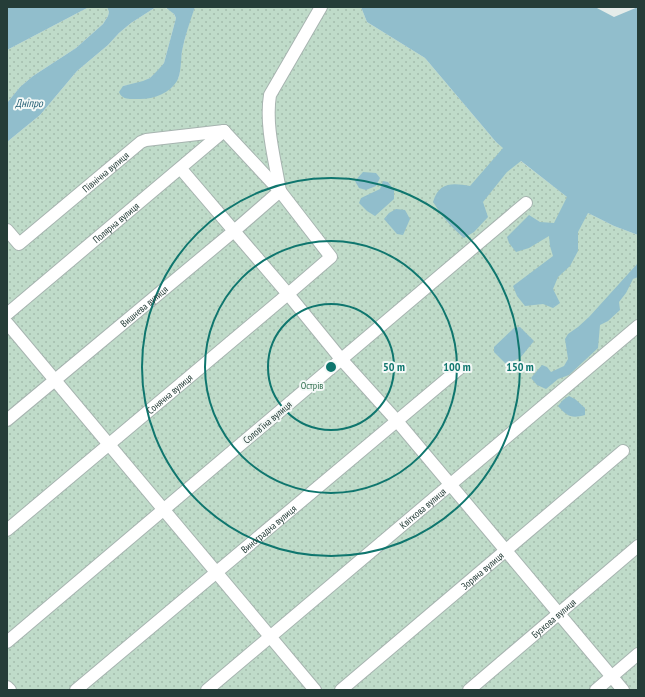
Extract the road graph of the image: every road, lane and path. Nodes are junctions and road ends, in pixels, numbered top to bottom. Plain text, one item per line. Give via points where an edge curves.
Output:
1 (321, 7) edge
2 (224, 131) junction
3 (181, 169) junction
4 (280, 191) junction
5 (526, 203) dead end
6 (7, 230) edge
7 (234, 231) junction
8 (288, 294) junction
9 (7, 314) edge
10 (7, 323) edge
11 (638, 326) edge
12 (341, 359) junction
13 (460, 368) dead end
14 (55, 380) junction
15 (7, 420) edge
16 (397, 421) junction
17 (109, 444) junction
18 (623, 451) dead end
19 (450, 485) junction
20 (164, 509) junction
21 (7, 530) edge
22 (638, 546) edge
23 (506, 550) junction
24 (216, 572) junction
25 (559, 614) junction
26 (270, 637) junction
27 (7, 642) edge
28 (638, 654) edge
29 (612, 677) junction
30 (7, 687) edge
31 (10, 690) edge
32 (76, 690) edge
33 (207, 690) edge
34 (315, 690) edge
35 (341, 690) edge
36 (469, 690) edge
37 (596, 690) edge
38 (623, 690) edge

1 - 4 street via 270,95 270,129
2 - 3 street, Полярна вулиця
2 - 4 street
2 - 6 street, Північна вулиця via 141,142 19,244
3 - 7 street
3 - 9 street, Полярна вулиця
4 - 7 street, Вишнева вулиця
4 - 8 street, Сонячна вулиця via 331,257
5 - 12 street, Соловʼїна вулиця
7 - 8 street
7 - 14 street, Вишнева вулиця
8 - 12 street
8 - 17 street, Сонячна вулиця
10 - 14 street
11 - 19 street, Квіткова вулиця
12 - 16 street
12 - 20 street, Соловʼїна вулиця
13 - 16 street, Виноградна вулиця
14 - 15 street, Вишнева вулиця
14 - 17 street
16 - 19 street
16 - 24 street, Виноградна вулиця
17 - 20 street
17 - 21 street, Сонячна вулиця
18 - 23 street, Зоряна вулиця
19 - 23 street
19 - 26 street, Квіткова вулиця
20 - 24 street
20 - 27 street, Соловʼїна вулиця
22 - 25 street, Бузкова вулиця
23 - 25 street
23 - 35 street, Зоряна вулиця
24 - 26 street
24 - 32 street, Виноградна вулиця
25 - 29 street
25 - 36 street, Бузкова вулиця
26 - 33 street, Квіткова вулиця
26 - 34 street
28 - 29 street
29 - 37 street
29 - 38 street
30 - 31 street

